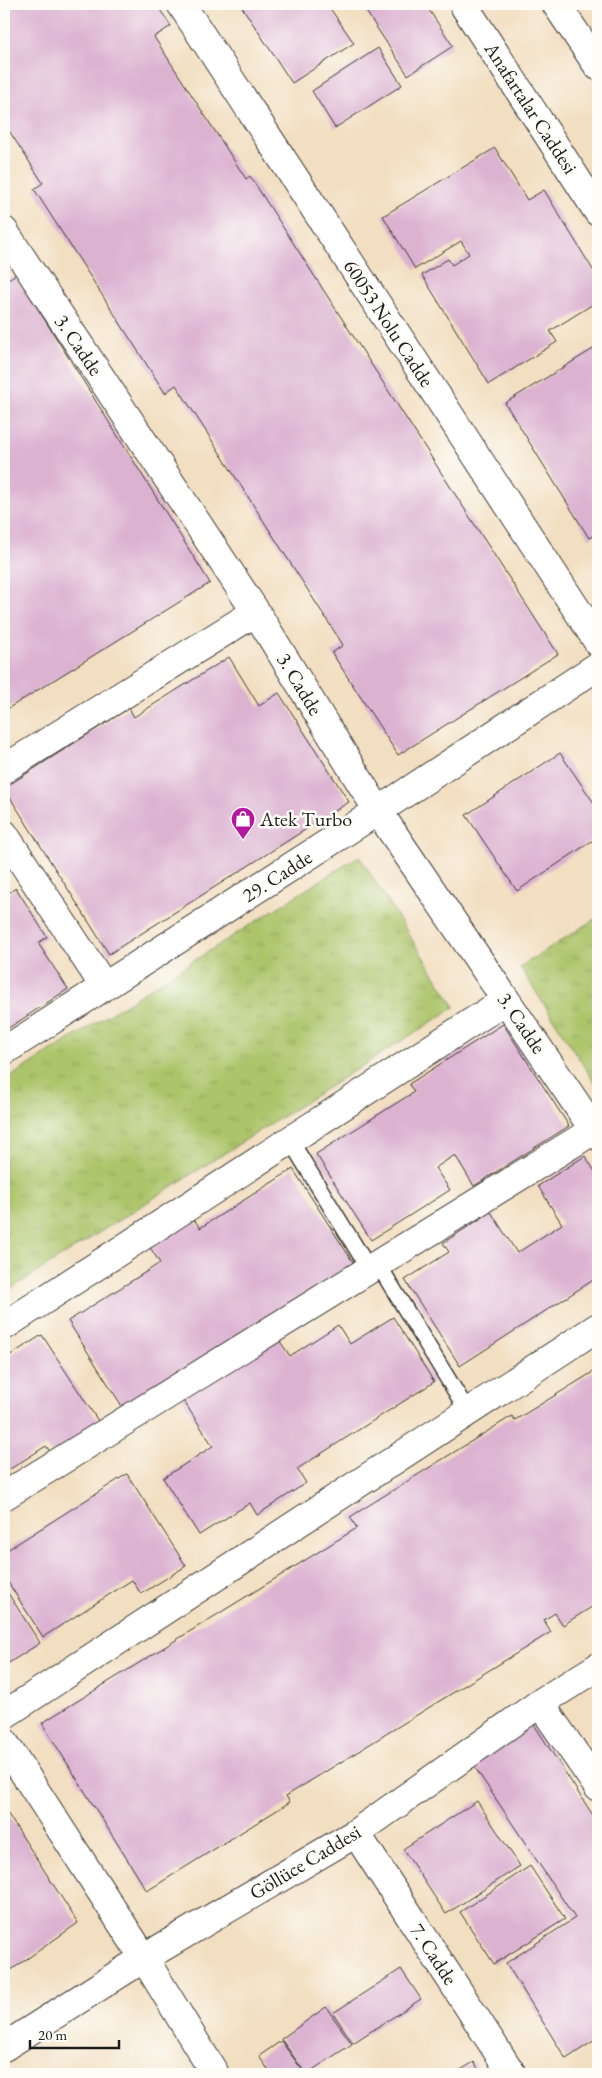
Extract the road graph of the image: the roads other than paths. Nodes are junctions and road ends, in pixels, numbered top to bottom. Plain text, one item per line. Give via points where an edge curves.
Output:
1 (180, 4) edge
2 (463, 4) edge
3 (556, 4) edge
4 (598, 66) edge
5 (598, 212) edge
6 (4, 231) edge
7 (256, 612) junction
8 (598, 642) edge
9 (598, 666) edge
10 (4, 769) edge
11 (378, 811) junction
12 (4, 834) edge
13 (104, 986) junction
14 (506, 1000) junction
15 (4, 1051) edge
16 (596, 1133) edge
17 (290, 1140) junction
18 (374, 1267) junction
19 (4, 1326) edge
20 (598, 1326) edge
21 (468, 1412) junction
22 (4, 1496) edge
23 (598, 1667) edge
24 (540, 1703) junction
25 (4, 1715) edge
26 (4, 1742) edge
27 (598, 1787) edge
28 (356, 1833) junction
29 (144, 1958) junction
30 (4, 2047) edge
31 (216, 2074) edge
32 (512, 2074) edge

1 - 8 street, 60053 Nolu Cadde
2 - 5 street, Anafartalar Caddesi
3 - 4 street
6 - 7 street, 3. Cadde
7 - 10 street
7 - 11 street, 3. Cadde
9 - 11 street, 29. Cadde
11 - 13 street, 29. Cadde
11 - 14 street, 3. Cadde
12 - 13 street
13 - 15 street, 29. Cadde
14 - 16 street, 3. Cadde
14 - 17 street
16 - 18 street
17 - 18 lane
17 - 19 street
18 - 21 lane
18 - 22 street
20 - 21 street
21 - 25 street
23 - 24 street, Göllüce Caddesi
24 - 27 street
24 - 28 street, Göllüce Caddesi
26 - 29 street
28 - 29 street, Göllüce Caddesi
28 - 32 street, 7. Cadde
29 - 30 street, Göllüce Caddesi
29 - 31 street

